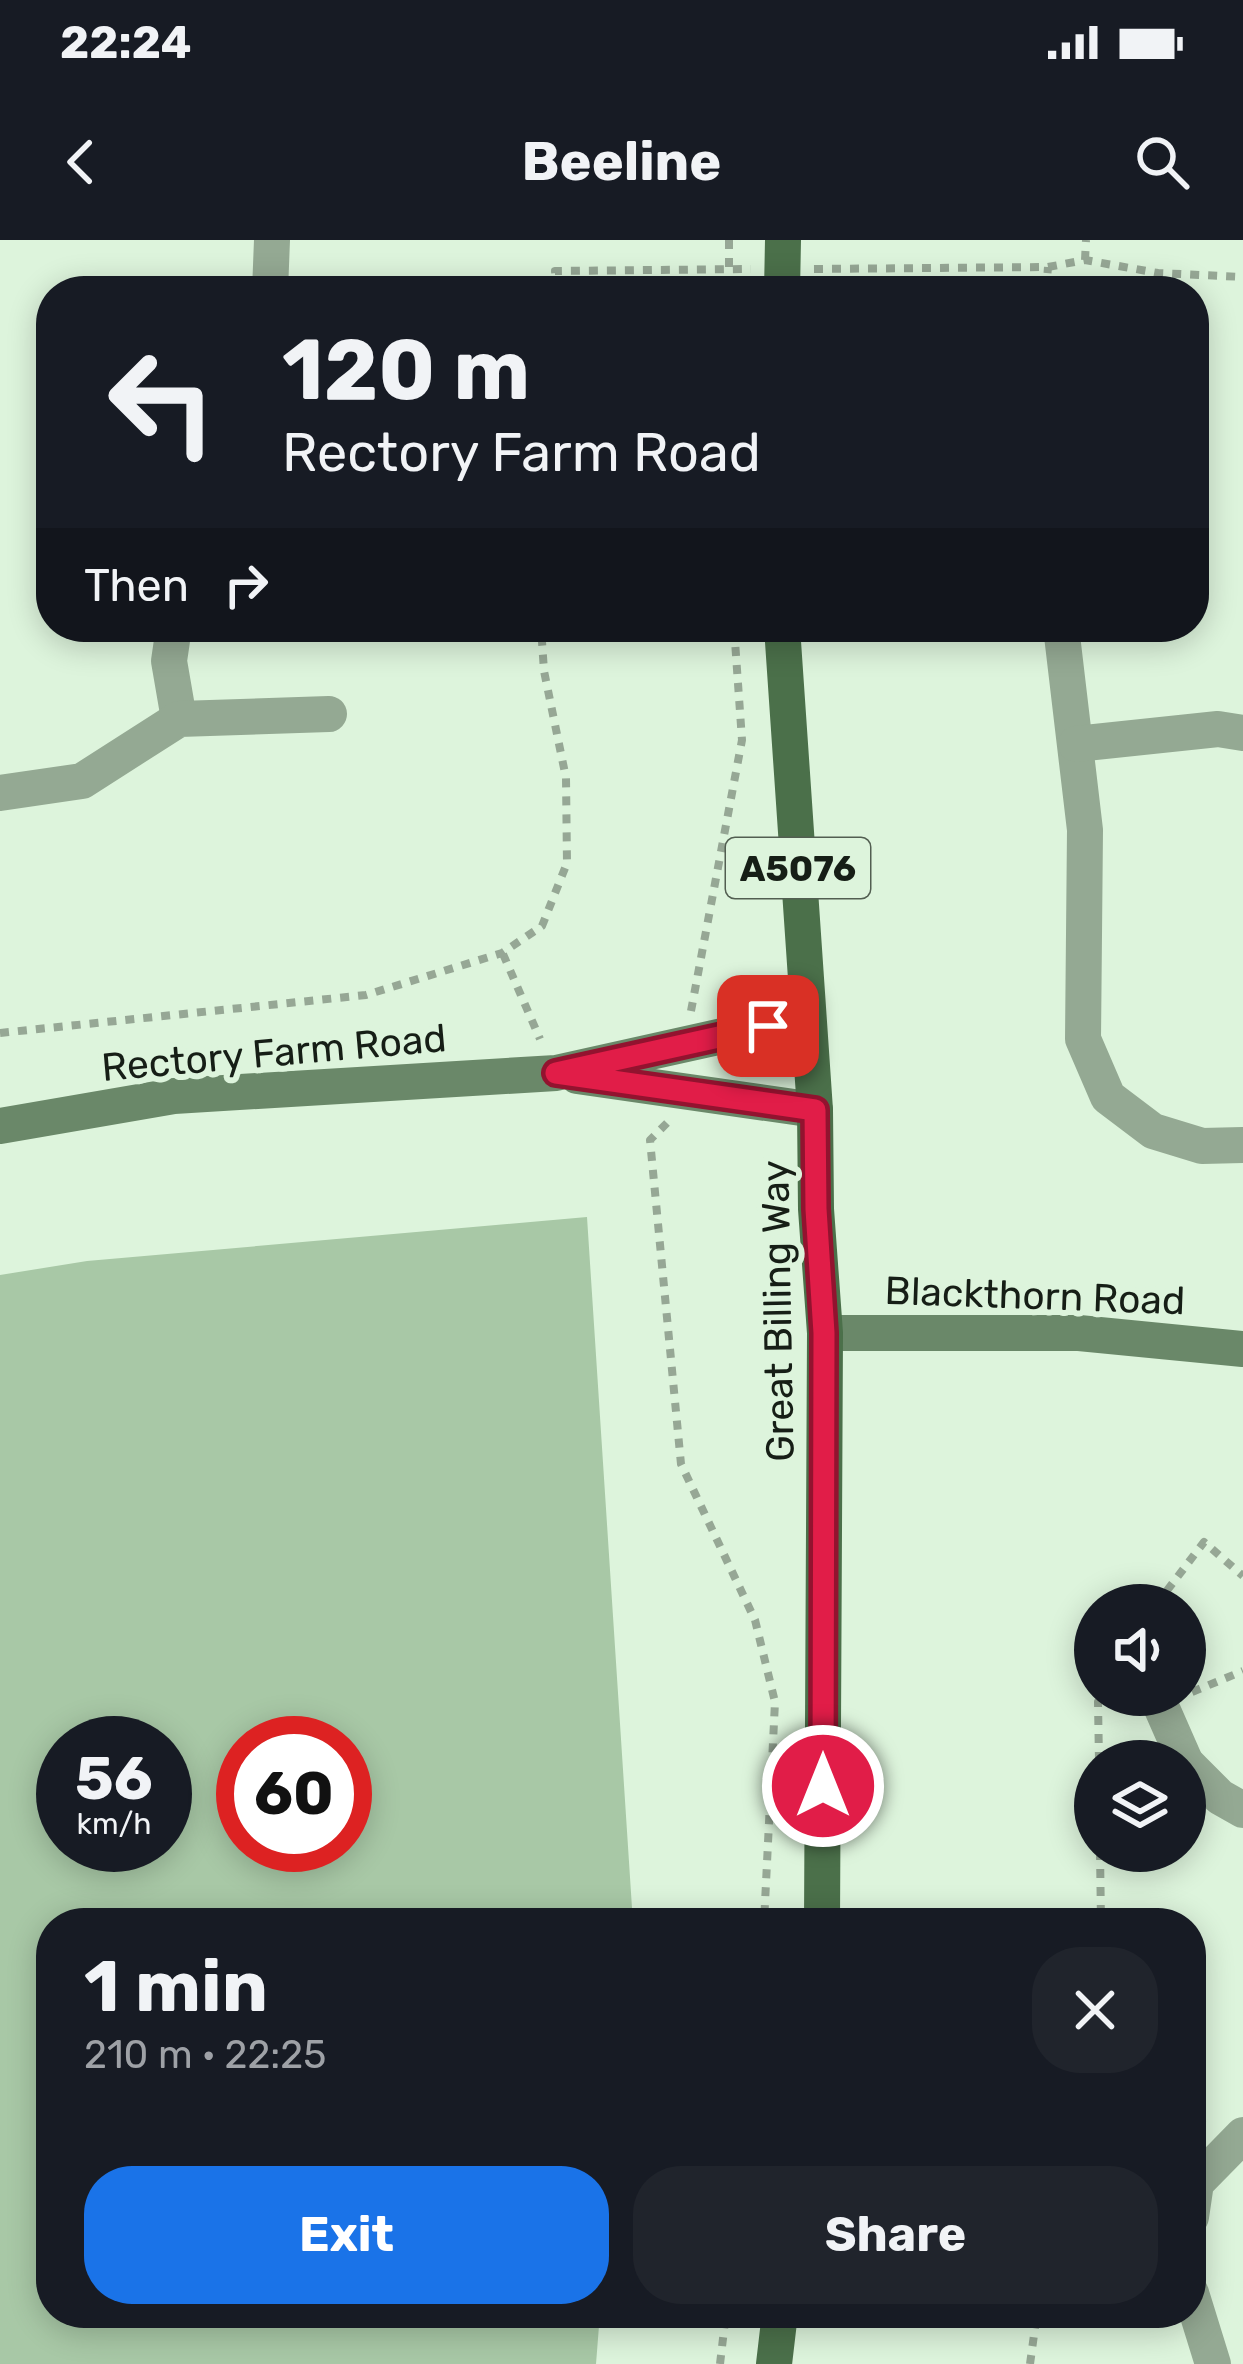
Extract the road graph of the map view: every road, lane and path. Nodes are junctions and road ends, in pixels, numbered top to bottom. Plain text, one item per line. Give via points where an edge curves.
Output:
1 (272, 240) edge
2 (729, 240) edge
3 (783, 240) edge
4 (1086, 240) edge
5 (1085, 260) junction
6 (1008, 267) dead end
7 (1048, 267) junction
8 (555, 272) dead end
9 (271, 276) edge
10 (555, 276) edge
11 (729, 276) edge
12 (782, 276) edge
13 (1047, 276) edge
14 (1243, 277) edge
15 (172, 642) edge
16 (542, 642) edge
17 (735, 642) edge
18 (783, 642) edge
19 (1063, 642) edge
20 (329, 714) dead end
21 (179, 718) junction
22 (1243, 733) edge
23 (1076, 744) junction
24 (0, 793) edge
25 (502, 953) junction
26 (808, 1016) junction
27 (0, 1033) edge
28 (686, 1045) junction
29 (556, 1073) junction
30 (678, 1092) junction
31 (815, 1110) junction
32 (0, 1126) edge
33 (1243, 1145) edge
34 (824, 1333) junction
35 (1243, 1348) edge
36 (1243, 1576) edge
37 (1172, 1584) edge
38 (1243, 1671) edge
39 (1206, 1686) edge
40 (1206, 1783) edge
41 (1243, 1810) edge
42 (1101, 1872) edge
43 (765, 1908) edge
44 (822, 1908) edge
45 (1102, 1908) edge
46 (1243, 2135) edge
47 (1206, 2172) edge
48 (724, 2328) edge
49 (778, 2328) edge
50 (1035, 2328) edge
51 (1202, 2328) edge
52 (720, 2364) edge
53 (774, 2364) edge
54 (1030, 2364) edge
55 (1213, 2364) edge

1 - 9 street
2 - 11 path
3 - 12 main road
4 - 5 path
5 - 7 path
5 - 14 path
6 - 7 path
7 - 13 path
8 - 10 path
15 - 21 street
16 - 25 path via 566,778 567,863 542,926
17 - 28 path via 742,740
18 - 26 main road, Great Billing Way / A5076
19 - 23 street
20 - 21 street
21 - 24 street via 82,781
22 - 23 street
23 - 33 street via 1085,830 1083,1039 1108,1097 1153,1132 1202,1146
25 - 27 path via 366,995
25 - 29 path
26 - 28 street, Rectory Farm Road
26 - 31 main road, Great Billing Way / A5076
28 - 29 street, Rectory Farm Road
29 - 30 street, Rectory Farm Road
29 - 32 street, Rectory Farm Road via 174,1096
30 - 31 street, Rectory Farm Road
30 - 43 path via 673,1118 650,1140 681,1464 755,1620 776,1702
31 - 34 main road, Great Billing Way / A5076
34 - 35 street, Blackthorn Road via 1079,1333
34 - 44 main road, Great Billing Way / A5076
36 - 37 path via 1204,1542
38 - 39 path
40 - 41 street
42 - 45 path
46 - 47 street
48 - 52 path
49 - 53 main road
50 - 54 path
51 - 55 street

